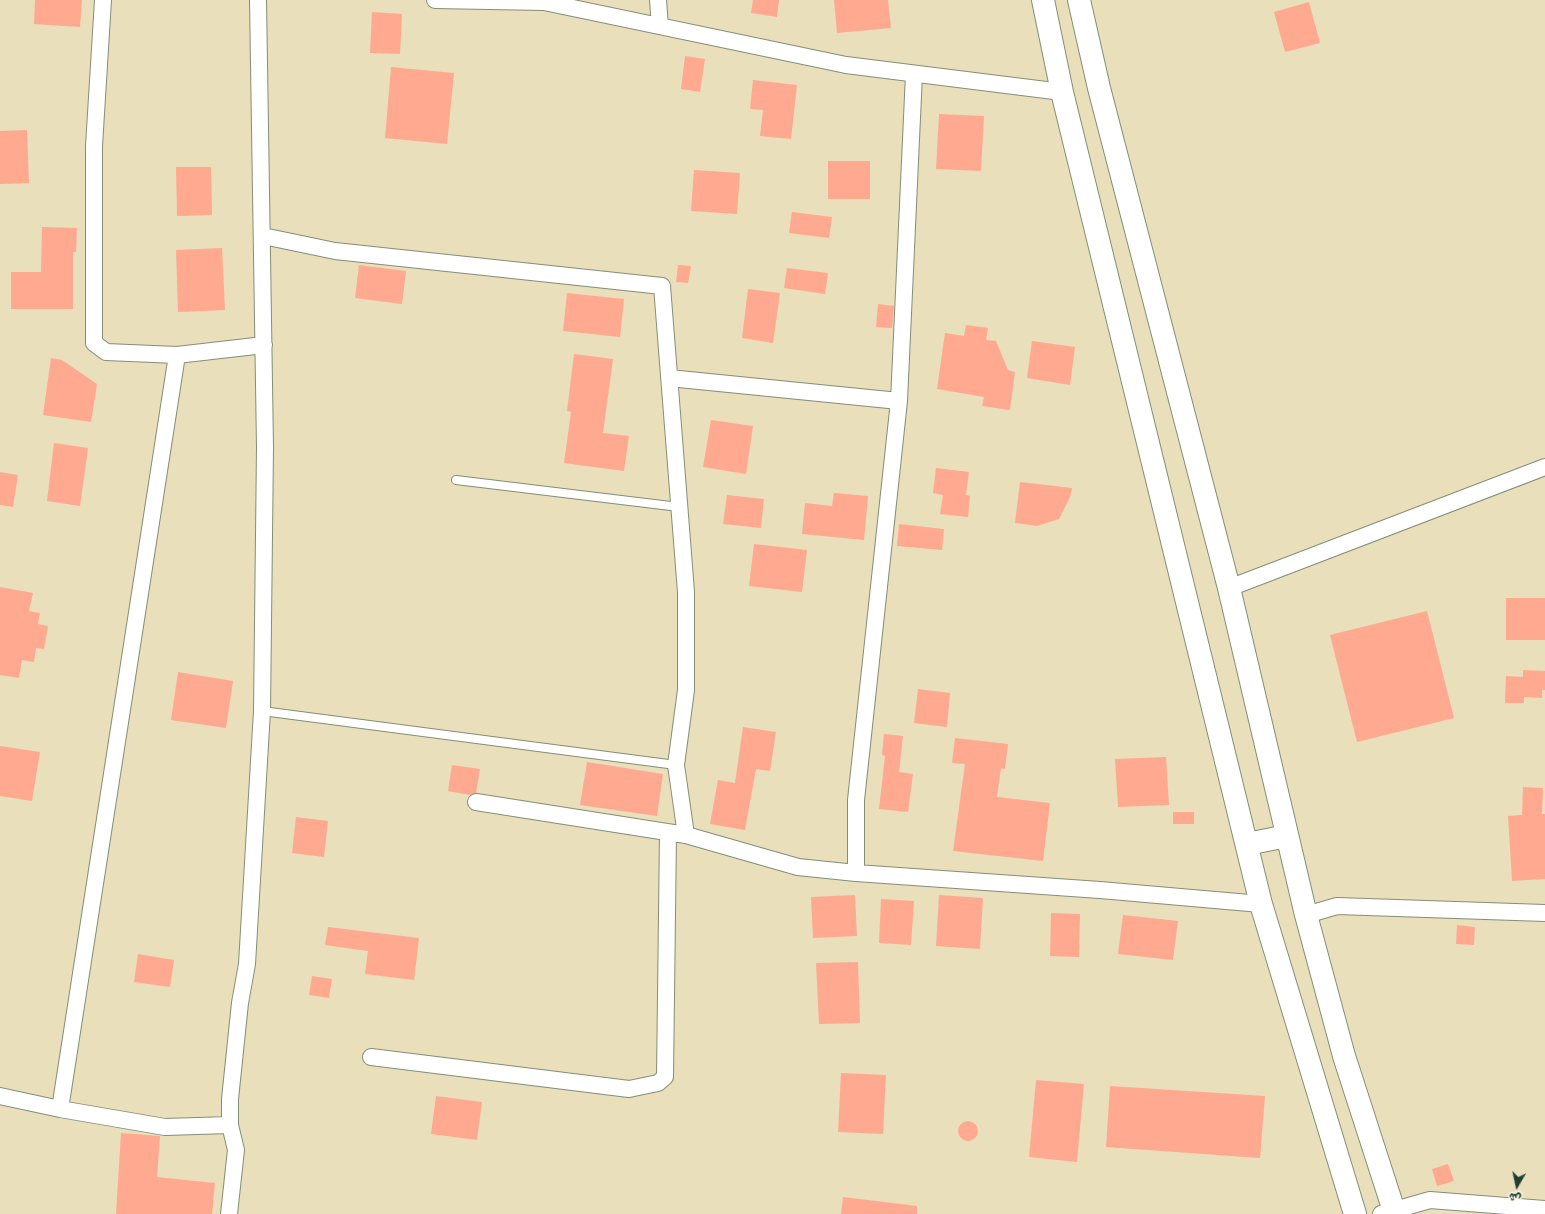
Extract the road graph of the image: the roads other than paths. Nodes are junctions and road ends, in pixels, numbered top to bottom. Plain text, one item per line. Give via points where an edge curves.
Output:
1 (103, 0) edge
2 (258, 0) edge
3 (435, 0) edge
4 (658, 0) edge
5 (1043, 0) edge
6 (1079, 0) edge
7 (660, 26) junction
8 (914, 74) junction
9 (1062, 92) junction
10 (263, 236) junction
11 (264, 345) junction
12 (177, 355) junction
13 (669, 378) junction
14 (899, 401) junction
15 (1545, 467) edge
16 (456, 480) dead end
17 (679, 506) junction
18 (1229, 588) junction
19 (262, 711) junction
20 (676, 765) junction
21 (476, 802) dead end
22 (668, 834) junction
23 (686, 835) junction
24 (1287, 836) junction
25 (1247, 844) junction
26 (856, 873) junction
27 (1261, 904) junction
28 (1545, 913) edge
29 (1306, 915) junction
30 (371, 1057) dead end
31 (0, 1096) edge
32 (60, 1109) junction
33 (230, 1125) junction
34 (1545, 1209) edge
35 (1390, 1213) edge
36 (229, 1214) edge
37 (1355, 1214) edge

1 - 12 street via 94,146 94,343 106,352
2 - 10 street
3 - 7 street via 544,2
4 - 7 street
5 - 9 main road
6 - 18 main road via 1099,88
7 - 8 street via 846,66
8 - 9 street
8 - 14 street
9 - 25 main road
10 - 11 street
10 - 13 street via 335,251 662,286
11 - 12 street
11 - 19 street via 266,447
12 - 32 street
13 - 14 street
13 - 17 street
14 - 26 street via 856,800
15 - 18 street
16 - 17 lane
17 - 20 street via 686,592 686,690
18 - 24 main road
19 - 20 lane
19 - 33 street via 247,964 237,1025
20 - 23 street
21 - 22 street
22 - 23 street
22 - 30 street via 665,1077 658,1083 629,1089
23 - 26 street via 798,867
24 - 25 main road
24 - 29 main road
25 - 27 main road
26 - 27 street
27 - 37 main road
28 - 29 street via 1337,906
29 - 35 main road
31 - 32 street
32 - 33 street via 165,1127
33 - 36 street via 236,1150
34 - 35 street via 1430,1200

